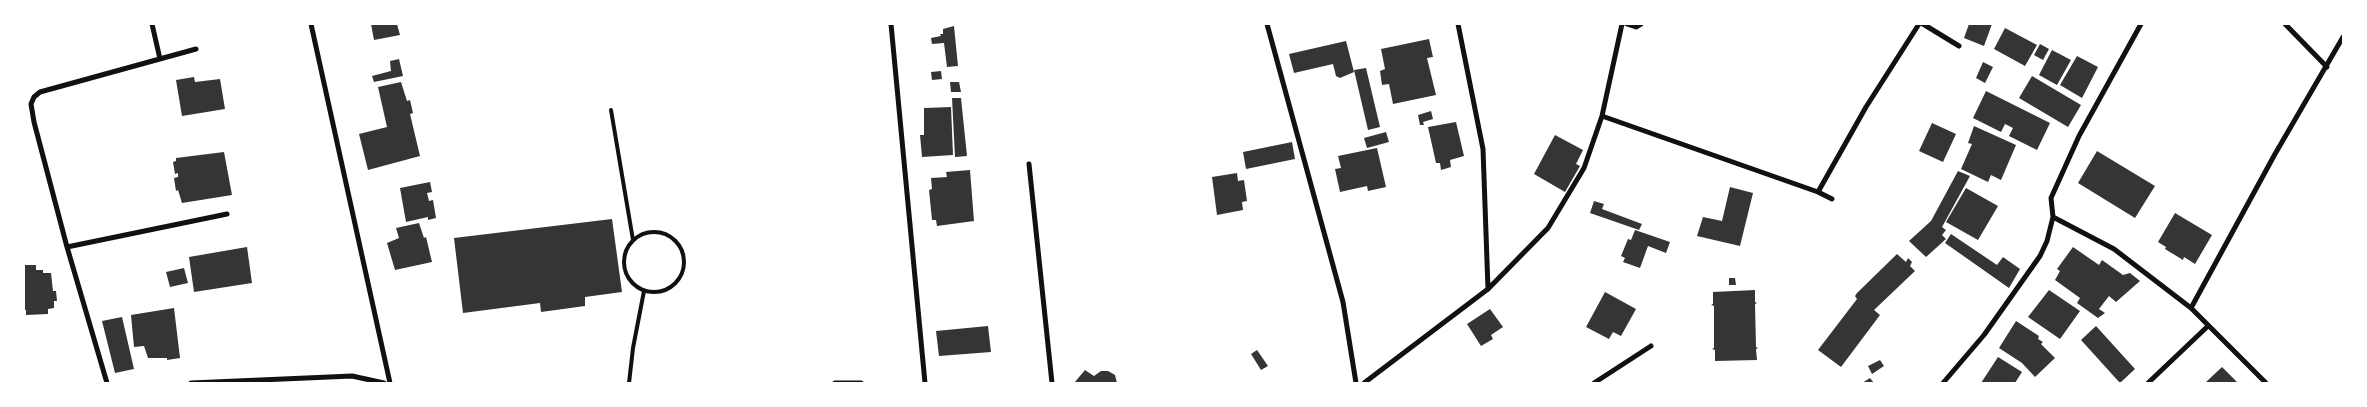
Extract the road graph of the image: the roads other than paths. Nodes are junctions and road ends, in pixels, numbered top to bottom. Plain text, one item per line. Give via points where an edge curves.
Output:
1 (152, 24) edge
2 (311, 24) edge
3 (891, 24) edge
4 (1268, 24) edge
5 (1458, 24) edge
6 (1622, 24) edge
7 (1627, 24) edge
8 (1641, 24) edge
9 (1921, 24) edge
10 (2141, 24) edge
11 (2285, 24) edge
12 (2343, 37) edge
13 (1959, 46) dead end
14 (196, 49) dead end
15 (160, 59) junction
16 (2327, 66) junction
17 (611, 110) dead end
18 (1602, 116) junction
19 (1029, 164) dead end
20 (1818, 192) junction
21 (1832, 199) dead end
22 (227, 214) dead end
23 (2052, 217) junction
24 (633, 240) junction
25 (67, 247) junction
26 (1488, 289) junction
27 (644, 291) junction
28 (2191, 308) junction
29 (2208, 326) junction
30 (1651, 346) dead end
31 (107, 383) edge
32 (191, 383) edge
33 (384, 383) edge
34 (390, 383) edge
35 (629, 383) edge
36 (835, 383) edge
37 (861, 383) edge
38 (925, 383) edge
39 (1052, 383) edge
40 (1356, 383) edge
41 (1364, 383) edge
42 (1594, 383) edge
43 (1943, 383) edge
44 (2148, 383) edge
45 (2266, 383) edge

1 - 15 street
2 - 34 street
3 - 38 street
4 - 40 street via 1342,302
5 - 26 street via 1483,149
6 - 18 street
7 - 8 street
9 - 13 street
9 - 20 street via 1866,107
10 - 23 street via 2079,136 2051,198
11 - 16 street
12 - 16 street
14 - 15 street
15 - 25 street via 40,92 34,97 31,104 34,122
16 - 28 street
17 - 24 lane
18 - 20 street
18 - 26 street via 1584,168 1548,228
19 - 39 street
20 - 21 street
22 - 25 street
23 - 28 street via 2114,248
23 - 43 street via 2040,256 1984,335
24 - 27 lane via 627,248 624,265 630,281
24 - 27 lane via 647,232 664,233 678,243 684,260 681,276 669,288 661,292
25 - 31 street
26 - 41 street
27 - 35 lane
28 - 29 street
29 - 44 street
29 - 45 street
30 - 42 street
32 - 33 street via 352,376
36 - 37 street

